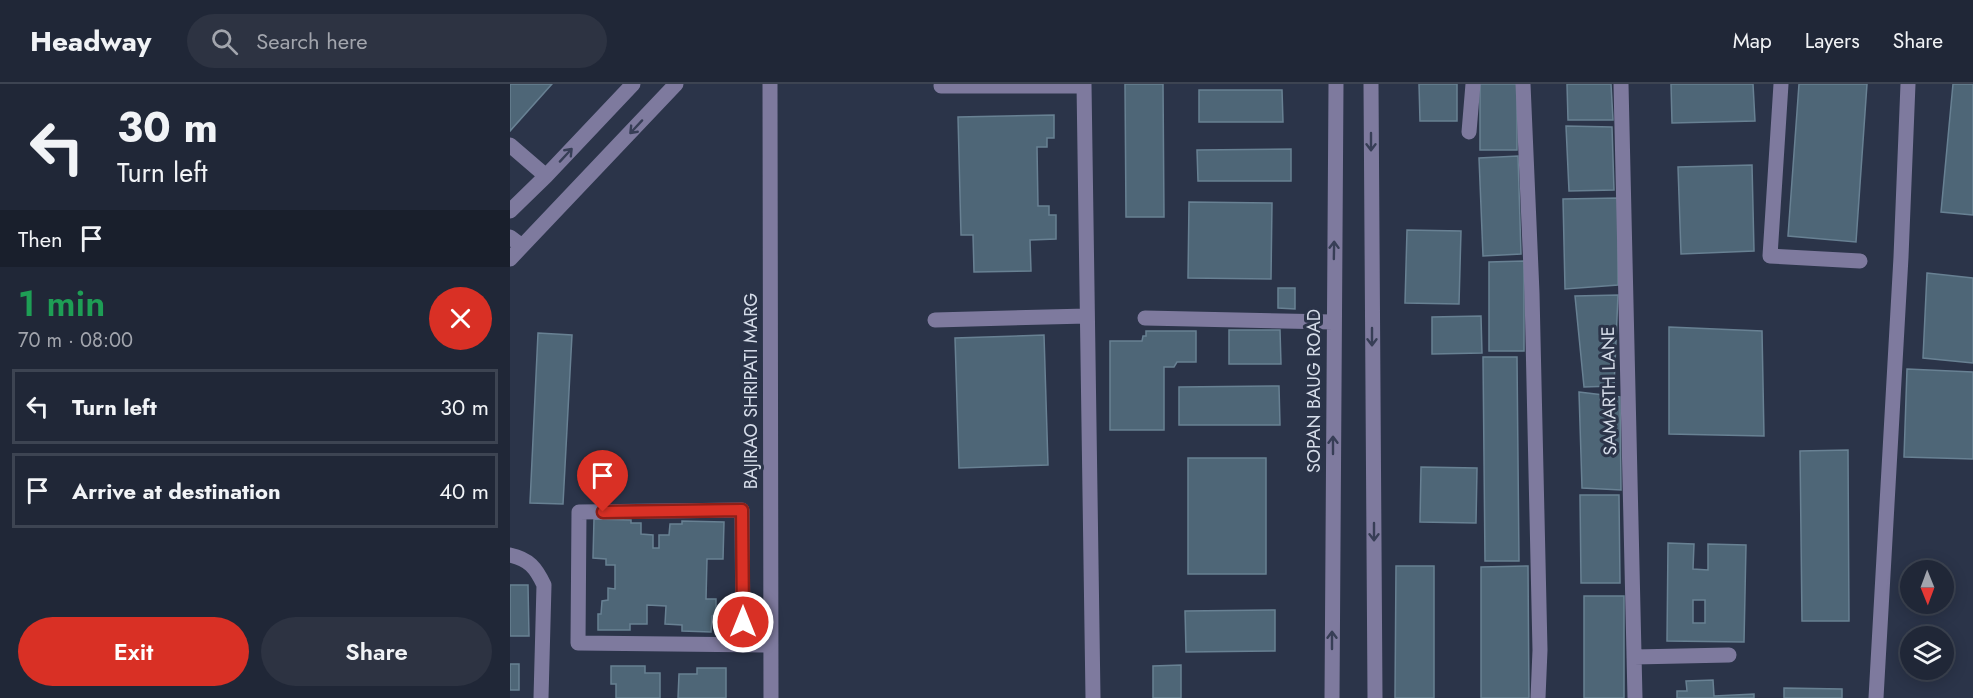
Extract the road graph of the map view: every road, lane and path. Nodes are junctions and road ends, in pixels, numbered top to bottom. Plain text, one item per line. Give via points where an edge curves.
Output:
1 (633, 84) edge
2 (676, 84) edge
3 (770, 84) edge
4 (1336, 84) edge
5 (1371, 84) edge
6 (1473, 84) edge
7 (1523, 84) edge
8 (1621, 84) edge
9 (1781, 84) edge
10 (1908, 84) edge
11 (1084, 85) edge
12 (941, 86) dead end
13 (1469, 132) dead end
14 (510, 145) edge
15 (546, 176) junction
16 (510, 211) edge
17 (516, 241) edge
18 (510, 260) edge
19 (1860, 261) dead end
20 (1087, 316) junction
21 (1145, 318) dead end
22 (935, 320) dead end
23 (1333, 322) junction
24 (510, 555) edge
25 (743, 644) junction
26 (771, 645) junction
27 (1729, 655) dead end
28 (1634, 657) junction
29 (541, 698) edge
30 (771, 698) edge
31 (1093, 698) edge
32 (1332, 698) edge
33 (1375, 698) edge
34 (1538, 698) edge
35 (1635, 698) edge
36 (1876, 698) edge

15 -> 1 street
2 -> 17 street
3 - 26 street, BAJIRAO SHRIPATI MARG
23 -> 4 street, SOPAN BAUG ROAD
5 -> 33 street
6 - 13 street
7 - 34 street via 1532,293
8 - 28 street, SAMARTH LANE
9 - 19 street via 1770,256
10 - 36 street
11 - 12 street
11 - 20 street
14 - 15 street
15 - 16 street
17 - 18 street
20 - 22 street
20 - 31 street
21 - 23 street
32 -> 23 street, SOPAN BAUG ROAD
24 - 29 street via 527,560 544,585
25 - 25 street via 578,643 579,512 742,510
25 - 26 street
26 - 30 street, BAJIRAO SHRIPATI MARG
27 - 28 street
28 - 35 street, SAMARTH LANE

